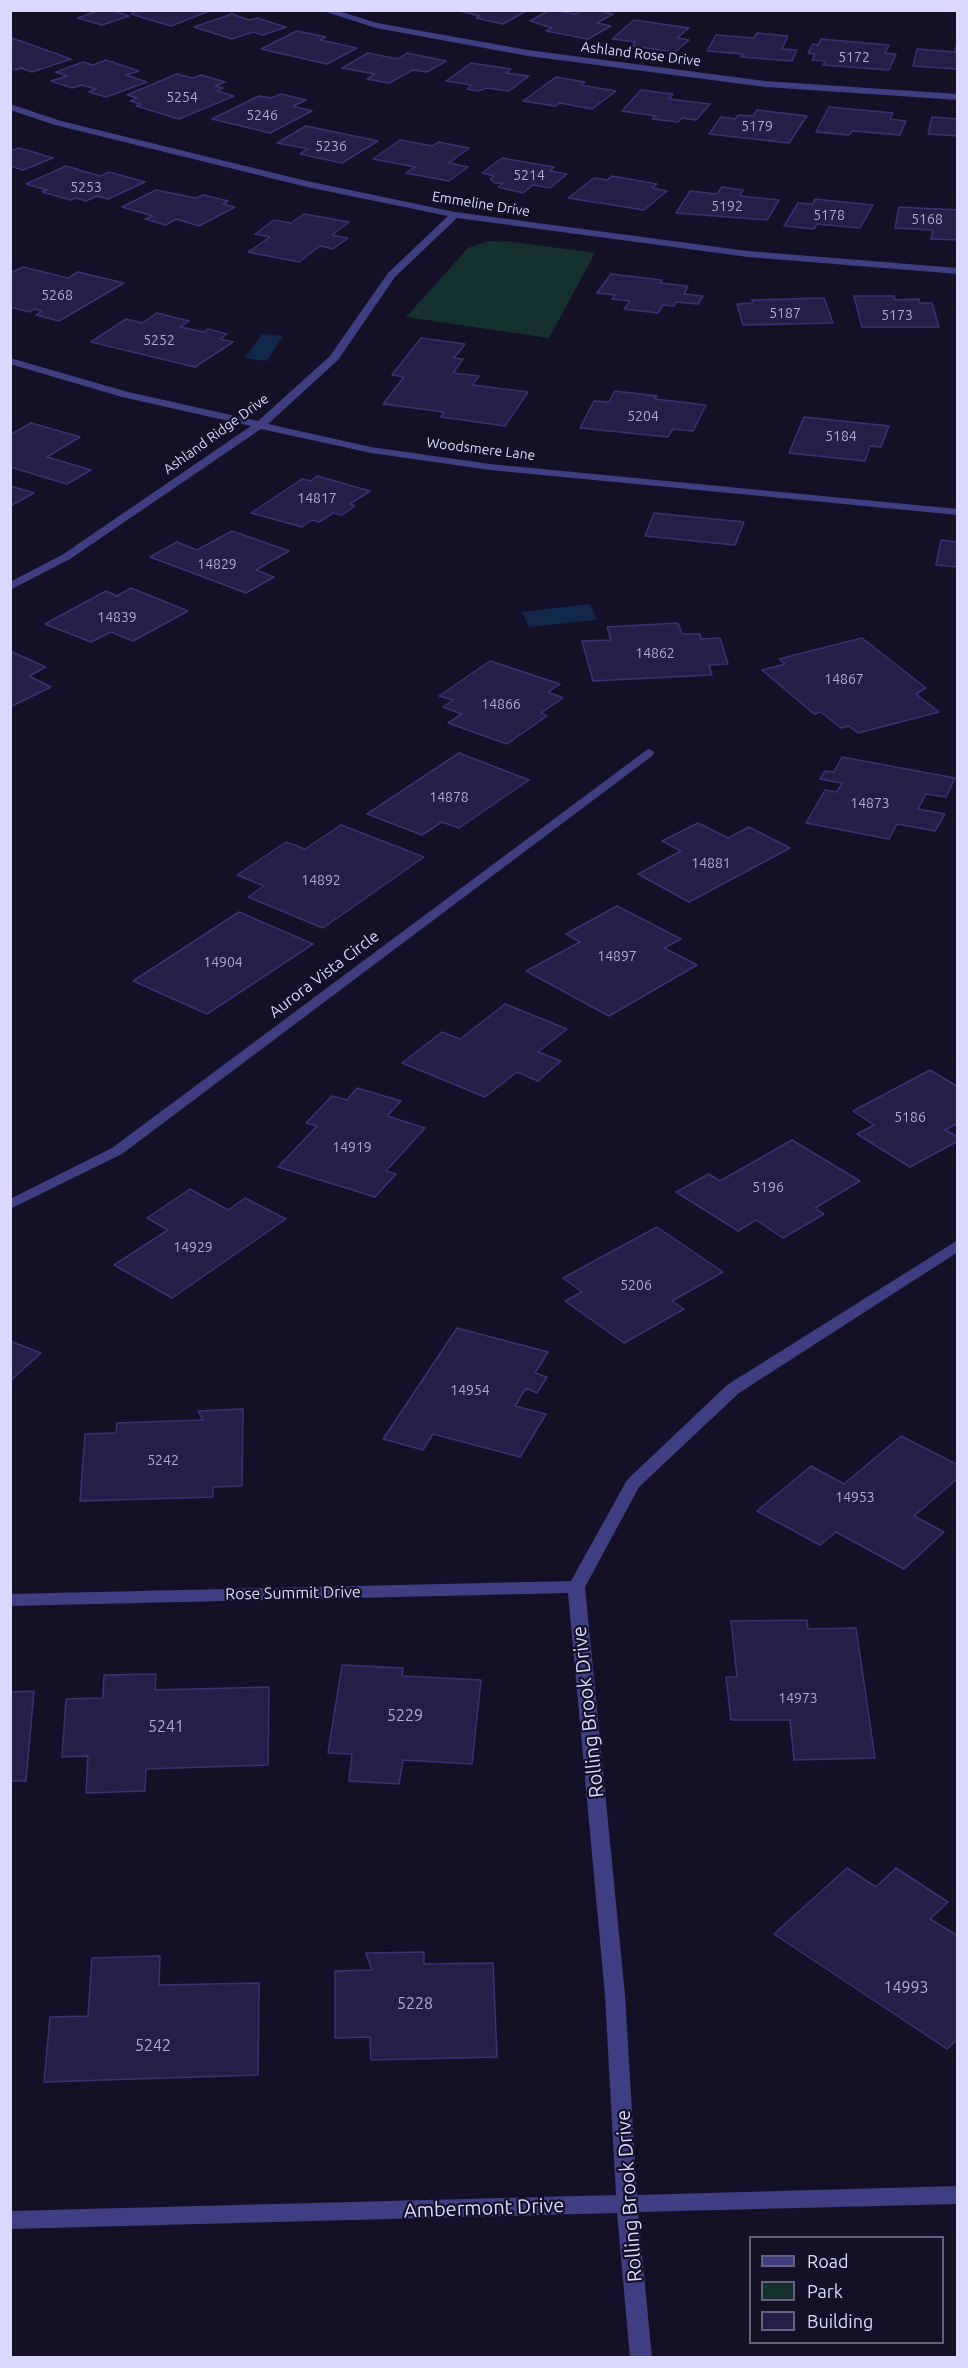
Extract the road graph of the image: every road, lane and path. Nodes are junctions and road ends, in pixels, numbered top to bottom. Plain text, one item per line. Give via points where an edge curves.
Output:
1 (324, 10) edge
2 (957, 97) edge
3 (10, 107) edge
4 (455, 215) junction
5 (957, 271) edge
6 (10, 361) edge
7 (261, 424) junction
8 (957, 512) edge
9 (10, 587) edge
10 (648, 753) dead end
11 (10, 1205) edge
12 (957, 1245) edge
13 (576, 1587) junction
14 (10, 1600) edge
15 (957, 2195) edge
16 (627, 2204) junction
17 (10, 2220) edge
18 (641, 2358) edge

1 - 2 street, Ashland Rose Drive via 376,25 540,55 765,84
3 - 4 street, Emmeline Drive via 58,123 307,184
4 - 5 street, Emmeline Drive via 748,254
4 - 7 street, Ashland Ridge Drive via 391,275 334,358
6 - 7 street, Woodsmere Lane via 126,395
7 - 8 street, Woodsmere Lane via 371,450 490,467
7 - 9 street, Ashland Ridge Drive via 66,557
10 - 11 street, Aurora Vista Circle via 117,1151
12 - 13 street via 733,1389 633,1484
13 - 14 street, Rose Summit Drive
13 - 16 street, Rolling Brook Drive via 615,1995
15 - 16 street, Ambermont Drive
16 - 17 street, Ambermont Drive
16 - 18 street, Rolling Brook Drive

